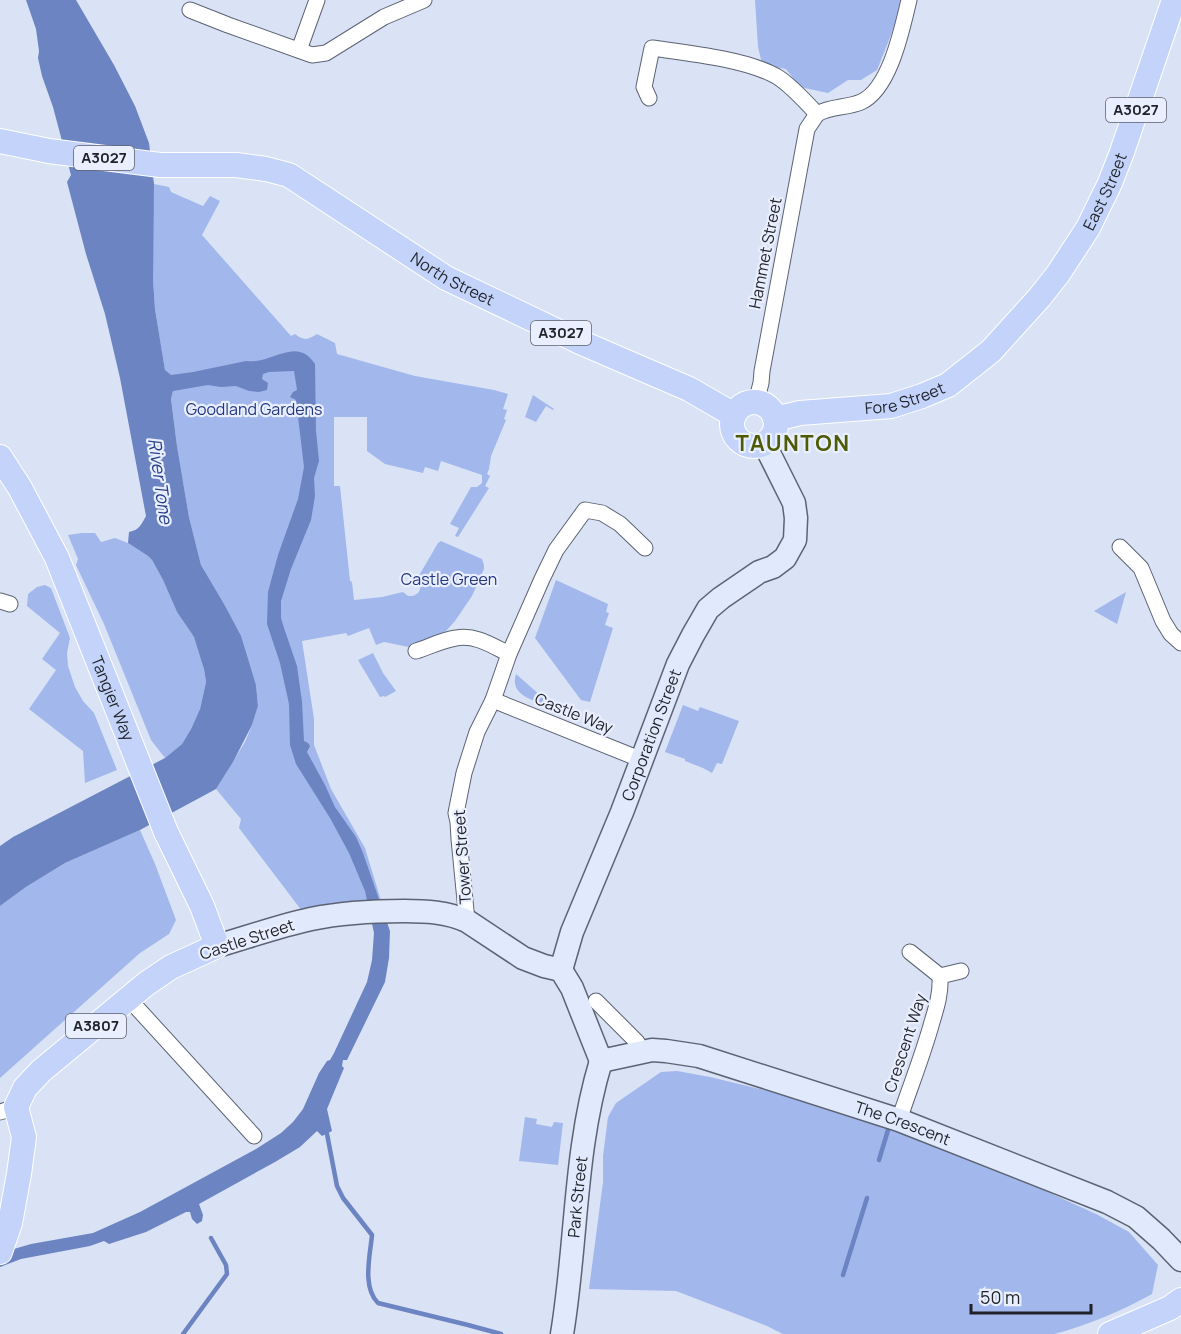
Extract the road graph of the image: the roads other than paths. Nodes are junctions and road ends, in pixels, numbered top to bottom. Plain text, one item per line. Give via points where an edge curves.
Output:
1 (317, 0) edge
2 (424, 0) edge
3 (909, 0) edge
4 (1174, 0) edge
5 (192, 15) dead end
6 (299, 50) junction
7 (649, 98) dead end
8 (817, 114) junction
9 (0, 141) edge
10 (1012, 328) joint
11 (756, 402) junction
12 (734, 415) junction
13 (775, 419) junction
14 (764, 443) junction
15 (0, 457) edge
16 (1120, 546) dead end
17 (645, 548) dead end
18 (1181, 643) edge
19 (416, 651) dead end
20 (510, 654) junction
21 (493, 700) junction
22 (642, 760) junction
23 (467, 921) junction
24 (217, 945) junction
25 (910, 952) dead end
26 (561, 970) junction
27 (961, 971) dead end
28 (940, 976) junction
29 (128, 998) junction
30 (596, 1001) dead end
31 (642, 1052) junction
32 (601, 1061) junction
33 (8, 1110) edge
34 (899, 1120) junction
35 (254, 1136) dead end
36 (0, 1252) edge
37 (1181, 1260) edge
38 (1181, 1300) edge
39 (562, 1334) edge
40 (1110, 1334) edge

1 - 6 street
2 - 6 street via 384,17 326,53 312,55
3 - 8 street via 897,47 872,94 861,102
4 - 10 main road, East Street / A3027 via 1122,152 1093,218 1058,274
5 - 6 street
7 - 8 street via 644,87 652,48 741,64 774,75
8 - 11 street, Hammet Street via 807,129
9 - 12 main road, North Street / A3027 via 49,152 160,165 236,165 289,175 446,278 689,389
10 - 13 main road, Fore Street / A3027 via 961,376 922,396 891,406 800,413
11 - 12 main road via 742,405
11 - 13 main road via 768,407
12 - 14 main road via 732,428 739,440 751,446
13 - 14 main road via 774,433
14 - 22 street, Corporation Street via 794,503 795,540 786,558 759,572 708,609 678,664
15 - 24 main road, Tangier Way via 53,550 166,832
16 - 18 street via 1141,568 1163,621
17 - 20 street via 620,524 602,513 585,510 556,550
19 - 20 street via 467,637
20 - 21 street
21 - 22 street, Castle Way
21 - 23 street, Tower Street via 477,732 456,813
22 - 26 street, Corporation Street via 572,932
23 - 24 street, Castle Street via 429,911 377,912 312,919
23 - 26 street, Tower Street via 523,958
24 - 29 main road, Castle Street / A3807 via 171,967
25 - 28 street, Crescent Way
26 - 32 street
27 - 28 street, Crescent Way
28 - 34 street, Crescent Way via 941,987 927,1040
29 - 33 main road, Castle Street / A3807 via 41,1071
29 - 35 street
30 - 31 street
31 - 32 street, The Crescent
31 - 34 street, The Crescent via 699,1056
32 - 39 street, Park Street via 581,1164
33 - 36 main road, Castle Street / A3807 via 24,1137 10,1223
34 - 37 street, The Crescent via 1107,1202 1136,1217
38 - 40 main road

